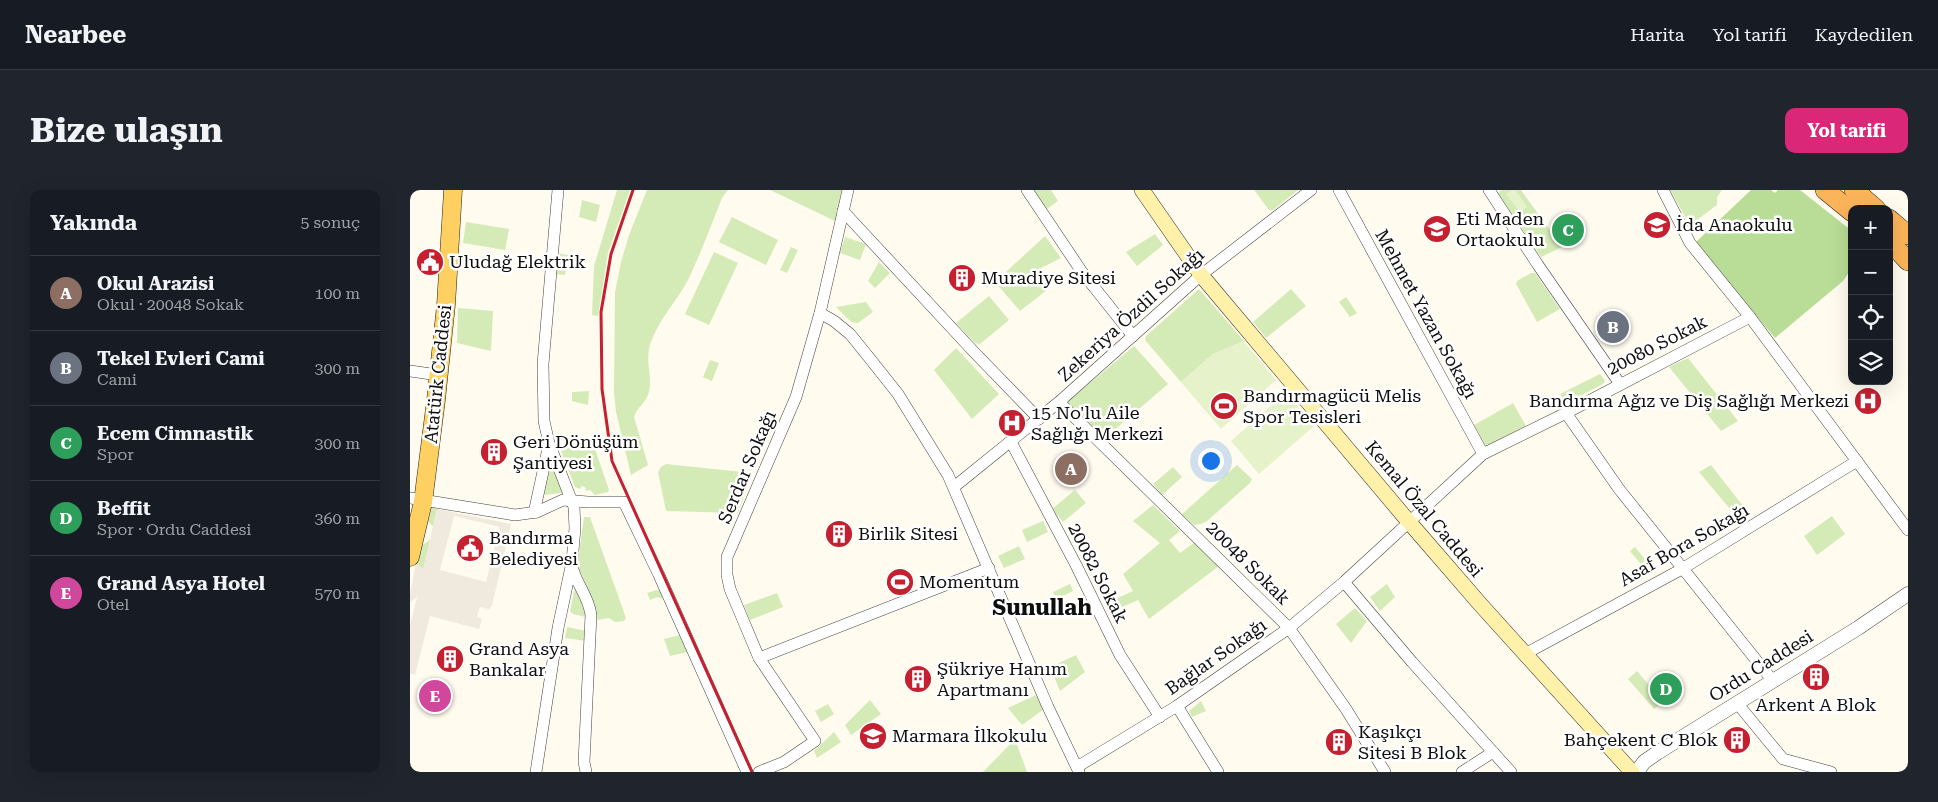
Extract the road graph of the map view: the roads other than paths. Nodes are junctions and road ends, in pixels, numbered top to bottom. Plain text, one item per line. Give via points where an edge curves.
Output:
1 (452, 190) edge
2 (558, 190) edge
3 (848, 190) edge
4 (1027, 190) edge
5 (1142, 190) edge
6 (1311, 190) edge
7 (1339, 190) edge
8 (1489, 190) edge
9 (1662, 190) edge
10 (1825, 190) edge
11 (1854, 190) edge
12 (1871, 205) edge
13 (1848, 209) edge
14 (843, 212) junction
15 (1893, 226) edge
16 (1900, 237) edge
17 (1908, 254) edge
18 (1908, 261) edge
19 (1201, 274) junction
20 (820, 313) junction
21 (1750, 317) junction
22 (1133, 336) junction
23 (410, 371) edge
24 (438, 374) junction
25 (1620, 384) junction
26 (1059, 402) junction
27 (1566, 413) junction
28 (1039, 419) junction
29 (1012, 442) junction
30 (549, 443) junction
31 (1483, 454) junction
32 (1857, 461) junction
33 (954, 487) junction
34 (417, 500) edge
35 (572, 500) junction
36 (534, 513) junction
37 (1409, 522) junction
38 (1908, 530) edge
39 (410, 557) edge
40 (572, 562) junction
41 (989, 568) junction
42 (1682, 569) junction
43 (1344, 582) junction
44 (1908, 594) edge
45 (1289, 628) junction
46 (1525, 654) junction
47 (759, 658) junction
48 (1773, 680) junction
49 (1737, 703) junction
50 (1177, 706) junction
51 (1160, 717) junction
52 (1493, 752) junction
53 (1621, 765) edge
54 (1078, 770) edge
55 (536, 772) edge
56 (586, 772) edge
57 (748, 772) edge
58 (759, 772) edge
59 (1218, 772) edge
60 (1385, 772) edge
61 (1462, 772) edge
62 (1512, 772) edge
63 (1632, 772) edge
64 (1637, 772) edge
65 (1831, 772) edge

1 - 24 main road, Atatürk Caddesi via 446,305
2 - 30 street via 543,364 544,421
3 - 14 street, Serdar Sokağı
4 - 22 street via 1082,272
5 - 19 main road, Kemal Özal Caddesi
6 - 19 street, Zekeriya Özdil Sokağı
7 - 31 street, Mehmet Yazan Sokağı
8 - 25 street
9 - 21 street via 1690,243
10 - 13 highway
11 - 12 highway
14 - 20 street, Serdar Sokağı
14 - 28 street
15 - 16 highway
16 - 17 highway
16 - 18 highway
19 - 22 street, Zekeriya Özdil Sokağı
19 - 37 main road, Kemal Özal Caddesi
20 - 33 street via 850,334 898,394
20 - 47 street, Serdar Sokağı via 796,397 727,557 730,589
21 - 25 street, 20080 Sokak
21 - 32 street
22 - 26 street, Zekeriya Özdil Sokağı
23 - 24 street
24 - 34 main road, Atatürk Caddesi
25 - 27 street, 20080 Sokak
26 - 28 street, Zekeriya Özdil Sokağı
26 - 45 street, 20048 Sokak
27 - 31 street, 20080 Sokak
27 - 42 street via 1619,489
28 - 29 street, Zekeriya Özdil Sokağı
29 - 33 street, Zekeriya Özdil Sokağı
29 - 51 street, 20082 Sokak via 1120,655
30 - 35 street
30 - 36 street
31 - 37 street, 20080 Sokak
32 - 38 street
32 - 42 street, Asaf Bora Sokağı
33 - 41 street
34 - 36 street via 511,515
34 - 39 main road, Atatürk Caddesi
35 - 36 street via 559,500
35 - 40 street via 575,528
35 - 57 street via 624,502
37 - 43 street, Bağlar Sokağı
37 - 46 main road, Kemal Özal Caddesi
40 - 55 street via 558,628
40 - 56 street via 591,615
41 - 47 street
41 - 54 street
42 - 46 street, Asaf Bora Sokağı
42 - 48 street
43 - 45 street, Bağlar Sokağı
43 - 52 street
44 - 48 street, Ordu Caddesi
45 - 50 street, Bağlar Sokağı
45 - 60 street, 20048 Sokak
46 - 53 main road, Kemal Özal Caddesi
47 - 58 street, Serdar Sokağı via 815,741 784,762
48 - 49 street, Ordu Caddesi
49 - 64 street, Ordu Caddesi via 1657,752
49 - 65 street via 1779,756
50 - 51 street, Bağlar Sokağı
50 - 59 street
51 - 54 street, Bağlar Sokağı
52 - 61 street
52 - 62 street
53 - 63 main road, Kemal Özal Caddesi

